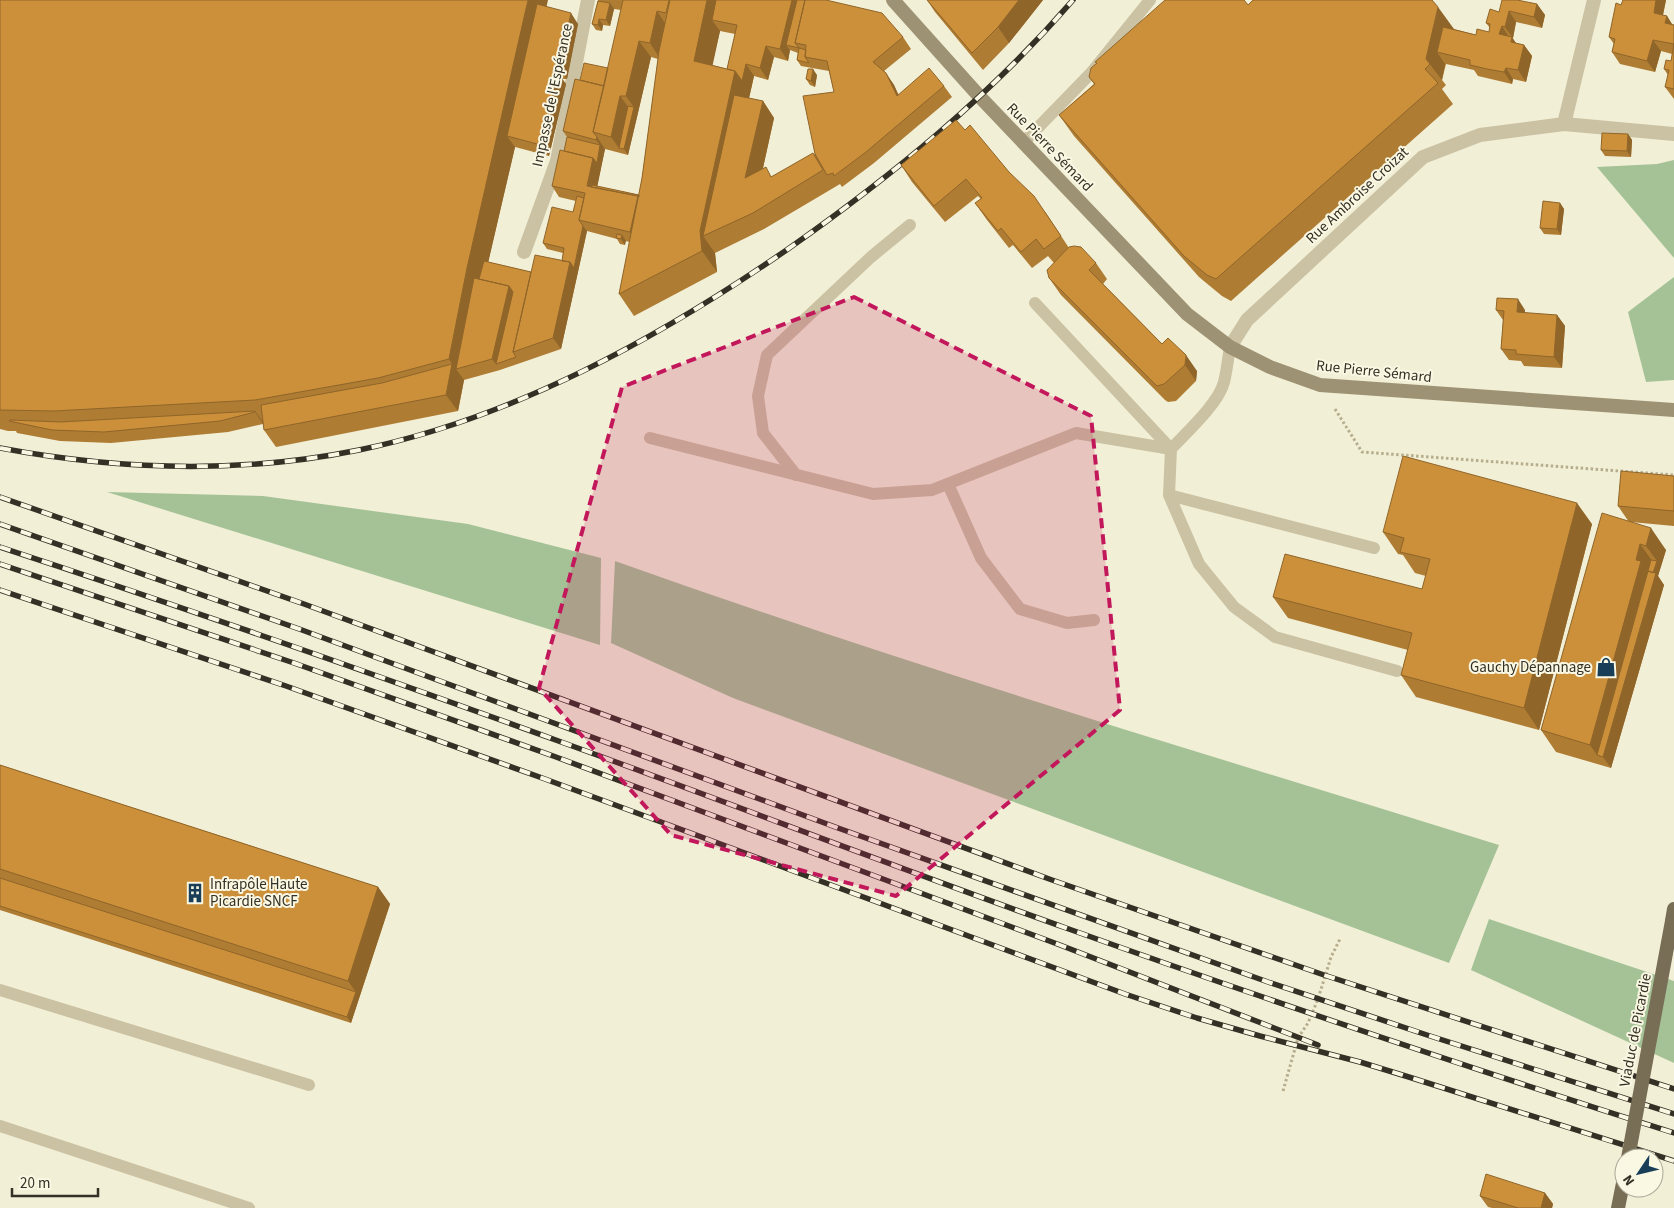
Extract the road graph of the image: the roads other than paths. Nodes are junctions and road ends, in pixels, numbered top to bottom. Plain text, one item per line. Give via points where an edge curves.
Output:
1 (588, 0) edge
2 (893, 0) edge
3 (1150, 0) edge
4 (1594, 0) edge
5 (1564, 124) junction
6 (1674, 134) edge
7 (1023, 143) junction
8 (910, 225) dead end
9 (524, 252) dead end
10 (1035, 303) dead end
11 (1230, 346) junction
12 (1674, 410) edge
13 (650, 438) dead end
14 (1171, 449) junction
15 (796, 475) junction
16 (948, 484) junction
17 (1169, 495) junction
18 (1374, 548) dead end
19 (1094, 620) dead end
20 (1397, 671) dead end
21 (1674, 909) edge
22 (0, 990) edge
23 (309, 1085) dead end
24 (0, 1126) edge
25 (1630, 1148) edge
26 (249, 1208) edge

1 - 9 street, Impasse de l'Espérance via 557,160
2 - 7 main road, Rue Pierre Sémard
3 - 7 lane via 1091,73
4 - 5 street
5 - 6 street, Rue Ambroise Croizat
5 - 11 street, Rue Ambroise Croizat via 1480,136 1423,157 1247,320
7 - 11 main road, Rue Pierre Sémard via 1187,314
8 - 15 lane via 871,257 767,355 758,396 763,433
10 - 14 lane
11 - 12 main road, Rue Pierre Sémard via 1270,367 1320,385
11 - 14 lane via 1224,383 1194,426
13 - 15 lane
14 - 16 lane via 1076,434
14 - 17 lane
15 - 16 lane via 873,494 932,490
16 - 19 lane via 981,558 1020,609 1067,622
17 - 18 lane
17 - 20 lane via 1199,564 1234,607 1275,637
21 - 25 main road, Viaduc de Picardie, bridge
22 - 23 lane
24 - 26 lane

